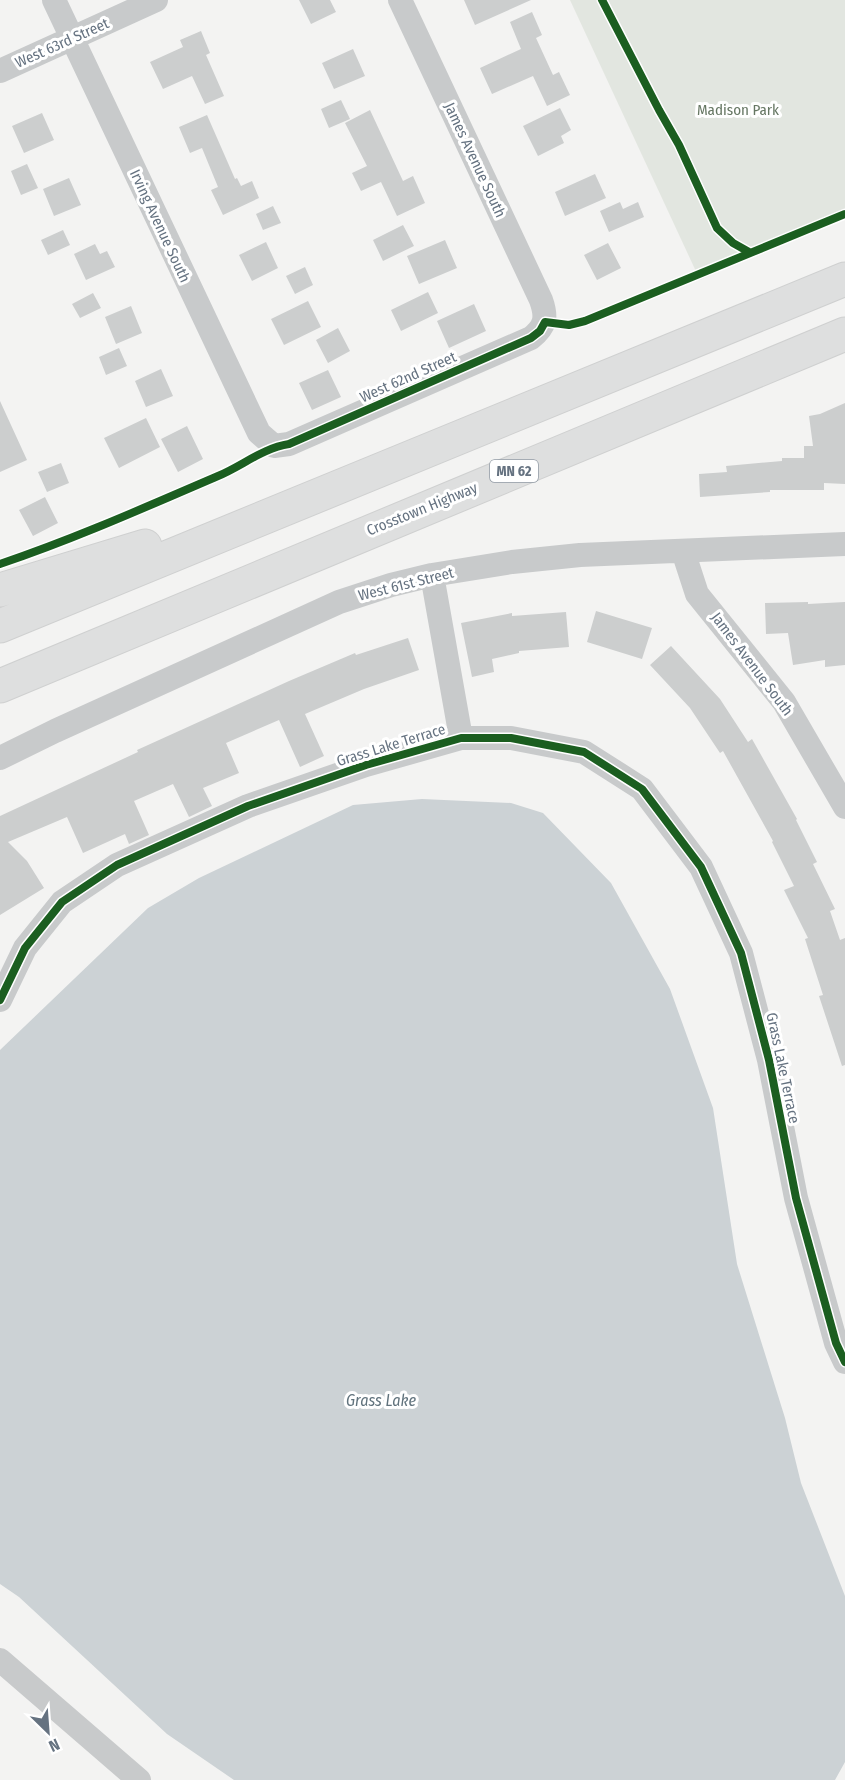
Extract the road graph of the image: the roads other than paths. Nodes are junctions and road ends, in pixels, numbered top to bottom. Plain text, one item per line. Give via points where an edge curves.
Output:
1 (54, 0) edge
2 (156, 0) edge
3 (400, 0) edge
4 (72, 39) junction
5 (0, 71) edge
6 (845, 279) edge
7 (545, 322) joint
8 (845, 334) edge
9 (274, 446) joint
10 (334, 490) junction
11 (845, 544) edge
12 (683, 551) junction
13 (432, 575) junction
14 (0, 590) edge
15 (184, 608) junction
16 (0, 626) edge
17 (0, 686) edge
18 (0, 708) edge
19 (462, 738) junction
20 (0, 758) edge
21 (845, 807) edge
22 (0, 1000) edge
23 (845, 1362) edge
24 (0, 1660) edge
25 (138, 1780) edge

1 - 4 street, Irving Avenue South
2 - 4 street, West 63rd Street
3 - 7 street, James Avenue South via 541,300
4 - 5 street, West 63rd Street
4 - 9 street, Irving Avenue South via 259,433
6 - 10 highway
7 - 9 street, West 62nd Street via 531,338 289,444
8 - 15 highway, Crosstown Highway / MN 62
10 - 14 highway
10 - 16 highway
11 - 12 street, West 61st Street
12 - 13 street, West 61st Street via 580,555
12 - 21 street, James Avenue South via 697,594 784,702
13 - 19 street, Grass Lake Terrace
13 - 20 street, West 61st Street via 339,602
15 - 17 highway, Crosstown Highway / MN 62
15 - 18 highway
19 - 22 street, Grass Lake Terrace via 366,765 248,806 117,865 62,902 26,948
19 - 23 street, Grass Lake Terrace via 511,738 585,752 642,789 701,867 741,953 770,1060 796,1198 836,1343
24 - 25 street

